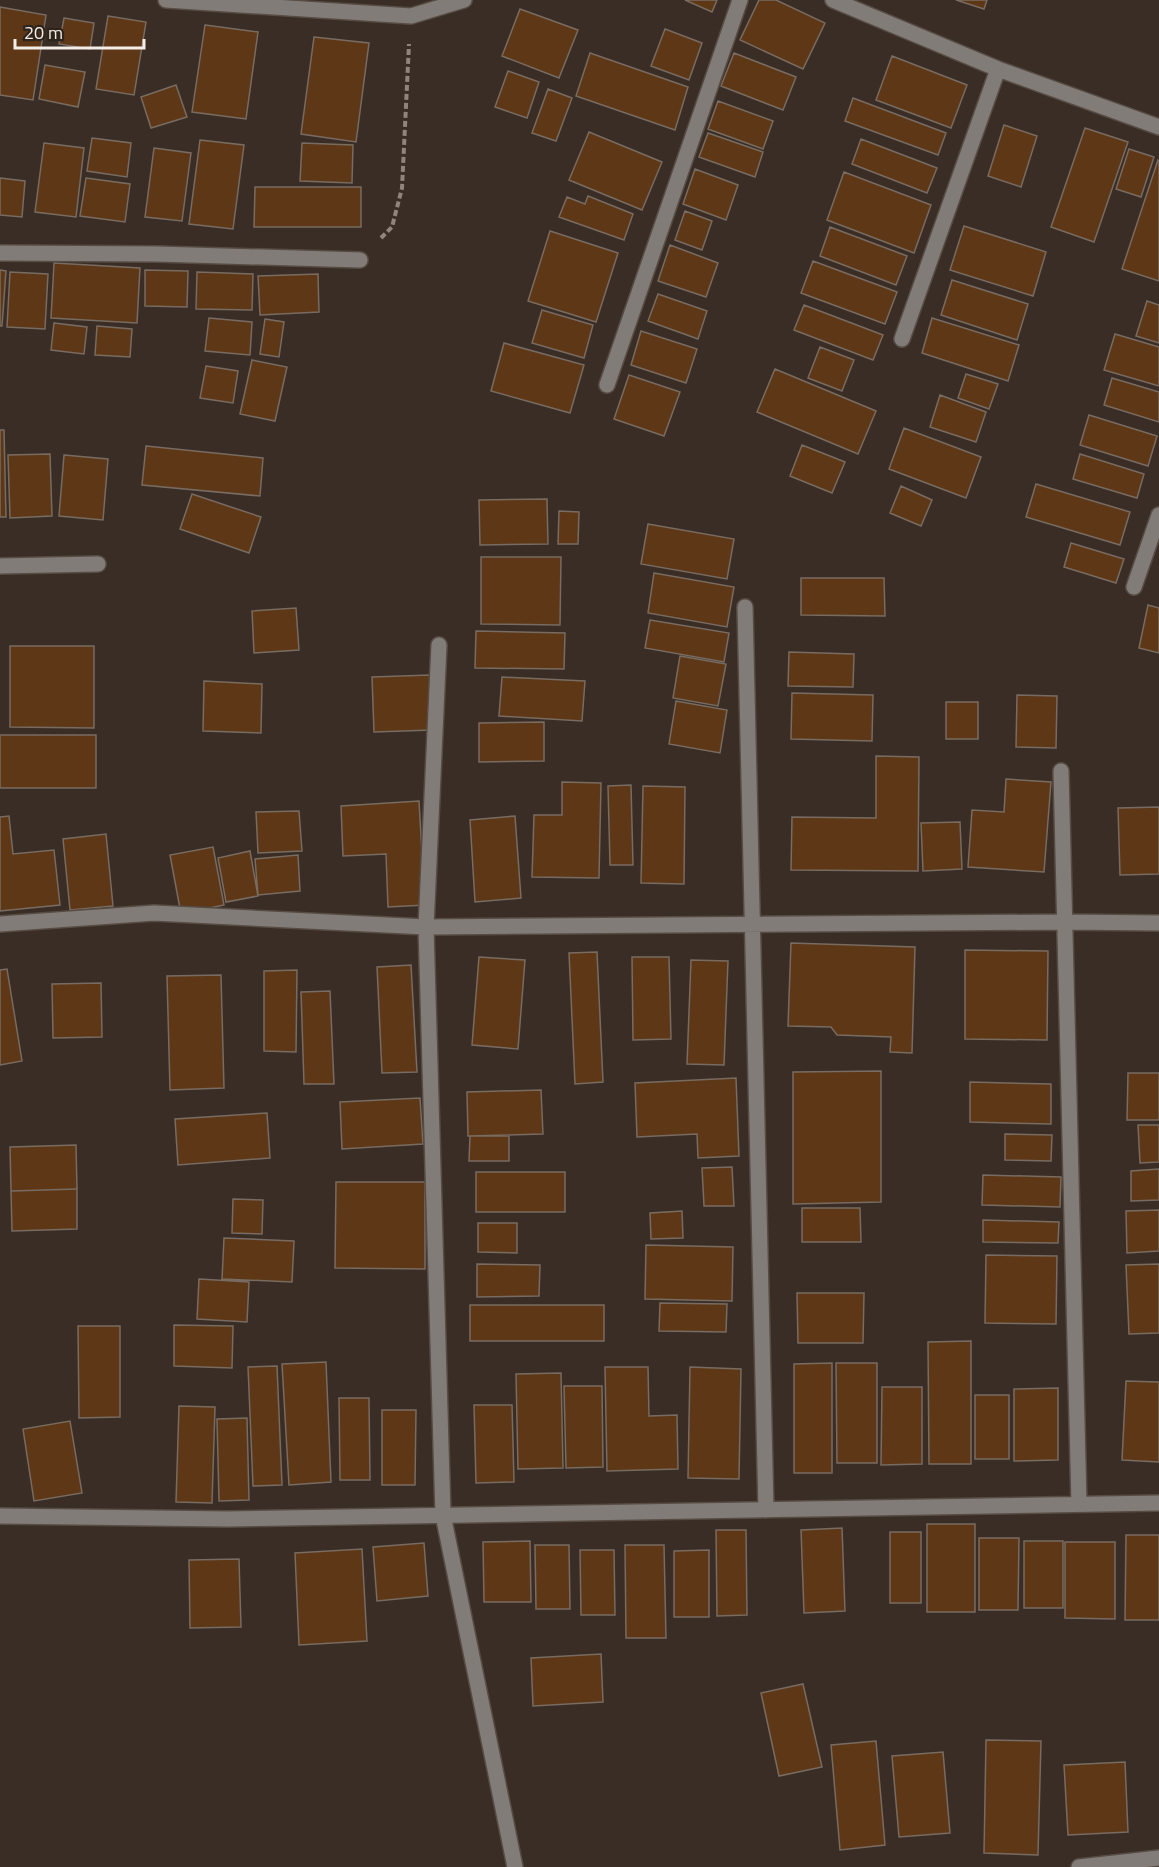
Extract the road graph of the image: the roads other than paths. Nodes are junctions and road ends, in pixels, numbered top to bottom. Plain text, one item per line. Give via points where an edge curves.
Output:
1 (166, 0) edge
2 (464, 0) edge
3 (740, 0) edge
4 (833, 0) edge
5 (998, 69) junction
6 (1159, 127) edge
7 (0, 254) edge
8 (360, 260) road end
9 (902, 339) dead end
10 (607, 385) dead end
11 (1159, 515) edge
12 (98, 564) dead end
13 (0, 567) edge
14 (1134, 587) dead end
15 (745, 607) dead end
16 (439, 645) dead end
17 (1061, 771) dead end
18 (1065, 922) junction
19 (1159, 923) edge
20 (0, 924) edge
21 (752, 925) junction
22 (426, 927) junction
23 (1159, 1503) edge
24 (1079, 1504) junction
25 (766, 1509) junction
26 (443, 1515) junction
27 (0, 1516) edge
28 (1159, 1858) edge
29 (515, 1867) edge
30 (1079, 1867) edge

1 - 2 street via 411,16
3 - 10 street
4 - 5 street
5 - 6 street
5 - 9 street
7 - 8 street
11 - 14 street
12 - 13 street
15 - 21 street
16 - 22 street
17 - 18 street
18 - 19 street
18 - 21 street
18 - 24 street
20 - 22 street via 154,913
21 - 22 street
21 - 25 street
22 - 26 street
23 - 24 street
24 - 25 street
25 - 26 street
26 - 27 street via 229,1519
26 - 29 street
28 - 30 street

